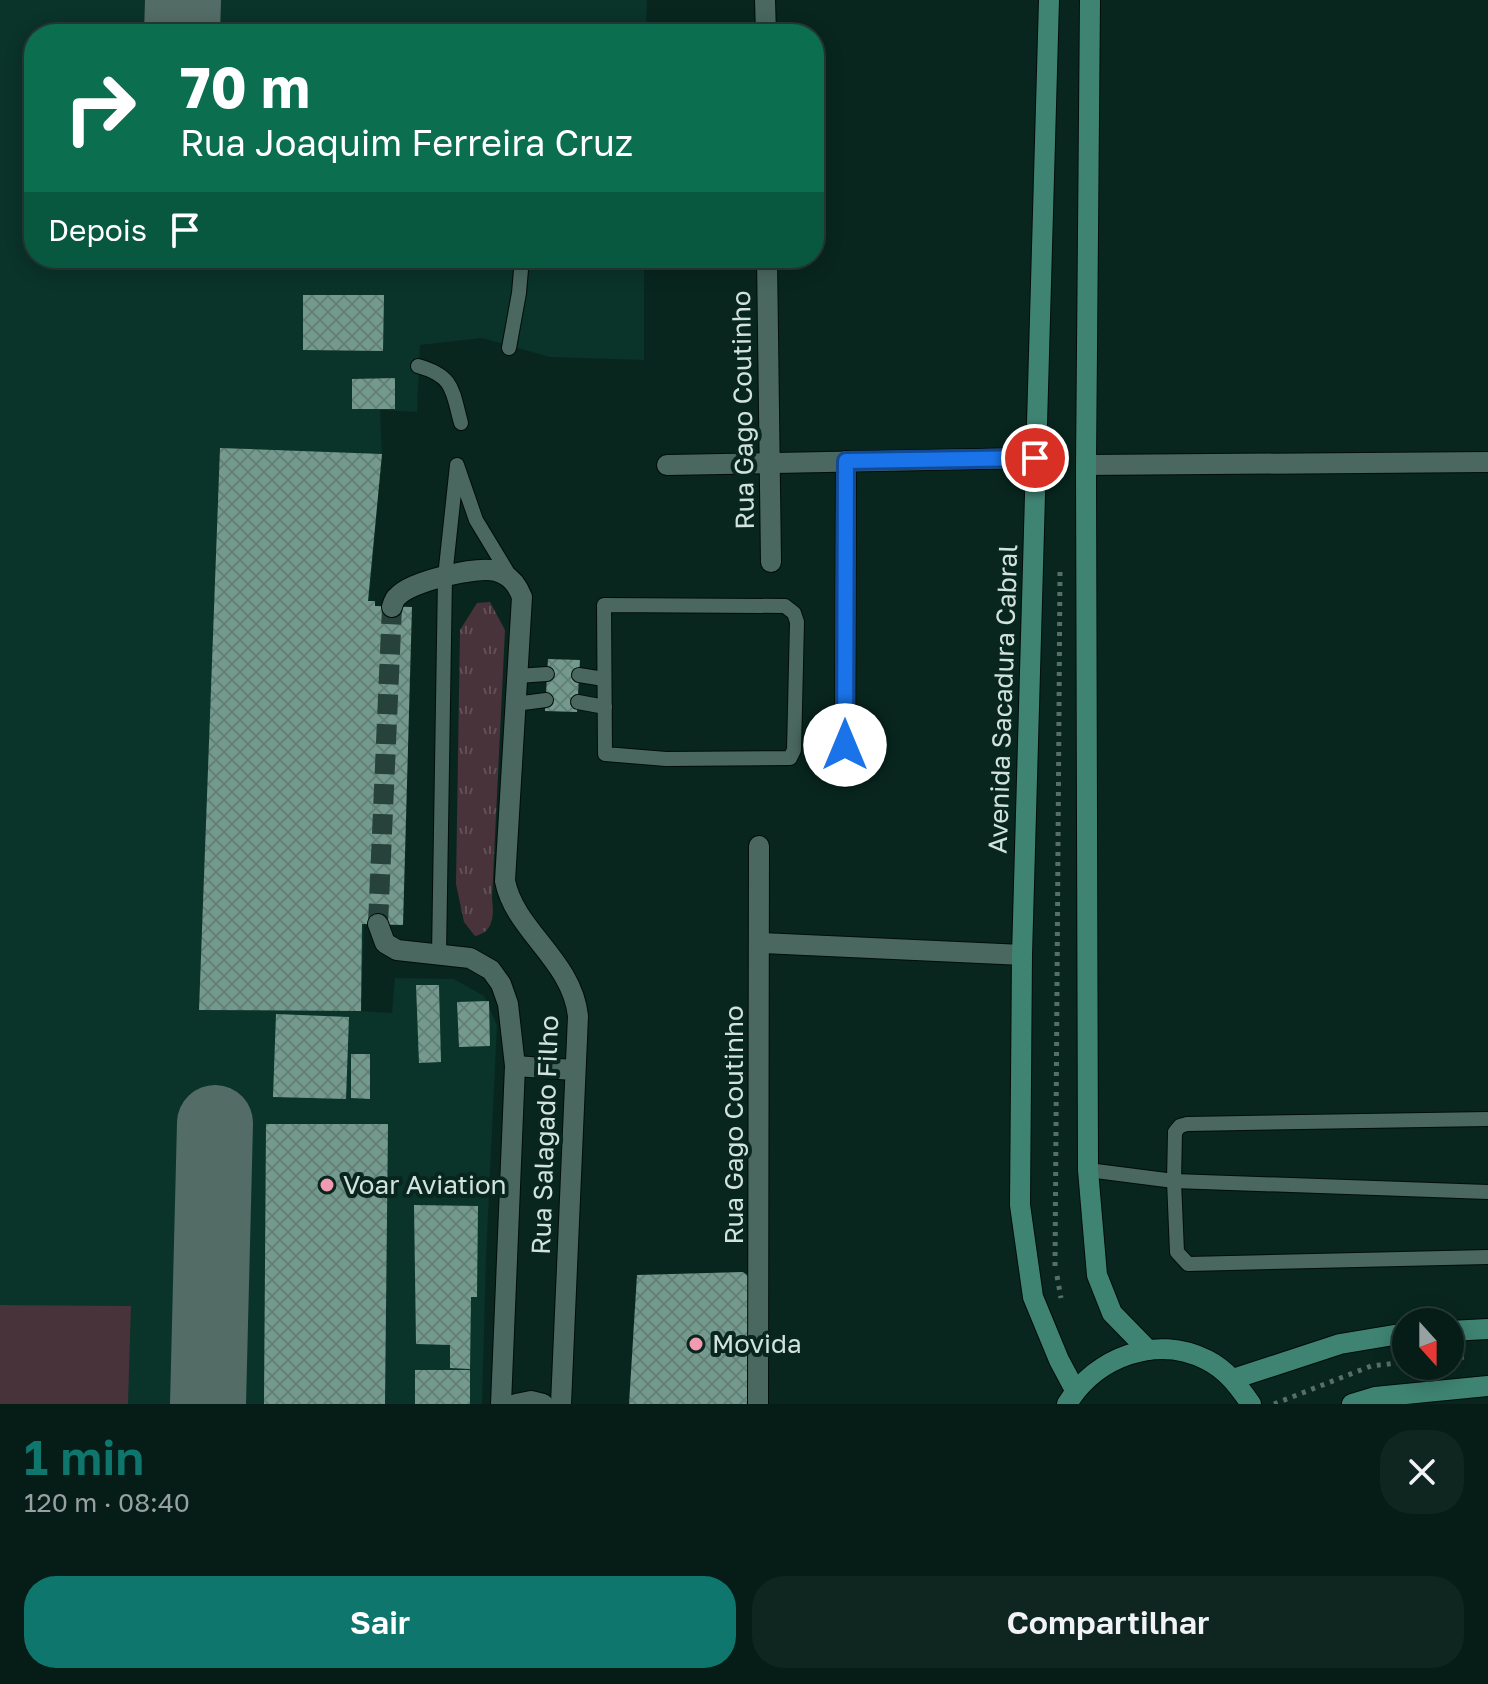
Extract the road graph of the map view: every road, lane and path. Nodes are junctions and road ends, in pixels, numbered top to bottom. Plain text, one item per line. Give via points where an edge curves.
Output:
1 (765, 0) edge
2 (1049, 0) edge
3 (1090, 0) edge
4 (766, 24) edge
5 (521, 268) edge
6 (767, 268) edge
7 (509, 348) dead end
8 (418, 366) dead end
9 (461, 423) dead end
10 (1035, 458) junction
11 (846, 461) junction
12 (1488, 462) edge
13 (768, 463) junction
14 (667, 465) dead end
15 (1086, 465) junction
16 (771, 562) dead end
17 (1060, 564) dead end
18 (445, 577) junction
19 (511, 578) junction
20 (392, 607) dead end
21 (547, 674) dead end
22 (579, 675) dead end
23 (517, 676) junction
24 (604, 679) junction
25 (546, 700) dead end
26 (578, 702) dead end
27 (515, 704) junction
28 (605, 707) junction
29 (845, 777) dead end
30 (759, 846) dead end
31 (378, 924) dead end
32 (760, 943) junction
33 (439, 955) junction
34 (1022, 955) junction
35 (515, 1066) junction
36 (574, 1070) junction
37 (1488, 1119) edge
38 (1088, 1170) junction
39 (1174, 1181) junction
40 (1488, 1192) edge
41 (1488, 1257) edge
42 (1064, 1310) dead end
43 (1488, 1329) edge
44 (1464, 1330) edge
45 (1392, 1335) edge
46 (1148, 1350) junction
47 (1392, 1364) edge
48 (1233, 1379) junction
49 (1488, 1386) edge
50 (1071, 1397) edge
51 (1276, 1403) edge
52 (501, 1404) edge
53 (516, 1404) edge
54 (543, 1404) edge
55 (561, 1404) edge
56 (758, 1404) edge
57 (1251, 1404) edge
58 (1352, 1404) edge

1 - 4 street
2 - 10 street, Avenida Sacadura Cabral
3 - 15 street
5 - 7 lane
6 - 13 street, Rua Gago Coutinho
8 - 9 lane via 446,377
10 - 11 street
10 - 34 street, Avenida Sacadura Cabral
11 - 13 street
11 - 29 street
12 - 15 street
13 - 14 street
13 - 16 street, Rua Gago Coutinho
15 - 38 street
17 - 42 path via 1054,1235
18 - 19 street via 485,569
18 - 19 lane via 457,465 476,520
18 - 20 street via 410,588 396,596
18 - 33 lane
19 - 23 street, Rua Salagado Filho via 522,597
21 - 23 lane
22 - 24 lane
23 - 27 street, Rua Salagado Filho
24 - 28 lane
24 - 28 lane via 604,605 785,606 797,622 790,758 605,754
25 - 27 lane
26 - 28 lane
27 - 36 street, Rua Salagado Filho via 505,881 512,902 576,997
30 - 32 street, Rua Gago Coutinho
31 - 33 street, Rua Salagado Filho via 385,943 397,950
32 - 34 street
32 - 56 street, Rua Gago Coutinho
33 - 35 street, Rua Salagado Filho via 470,958 491,970 501,984
34 - 50 street, Avenida Sacadura Cabral via 1020,1205 1033,1297
35 - 36 street
35 - 52 street, Rua Salagado Filho
36 - 55 street, Rua Salagado Filho
37 - 39 lane via 1187,1124 1175,1132
38 - 39 lane
38 - 46 street via 1097,1275 1112,1313
39 - 40 lane
39 - 41 lane via 1177,1252 1188,1264
43 - 44 street
45 - 48 street via 1340,1344
46 - 48 street via 1179,1351 1208,1361
46 - 50 street via 1120,1356 1096,1370
47 - 51 path via 1371,1366
48 - 57 street
49 - 58 street
53 - 54 street

